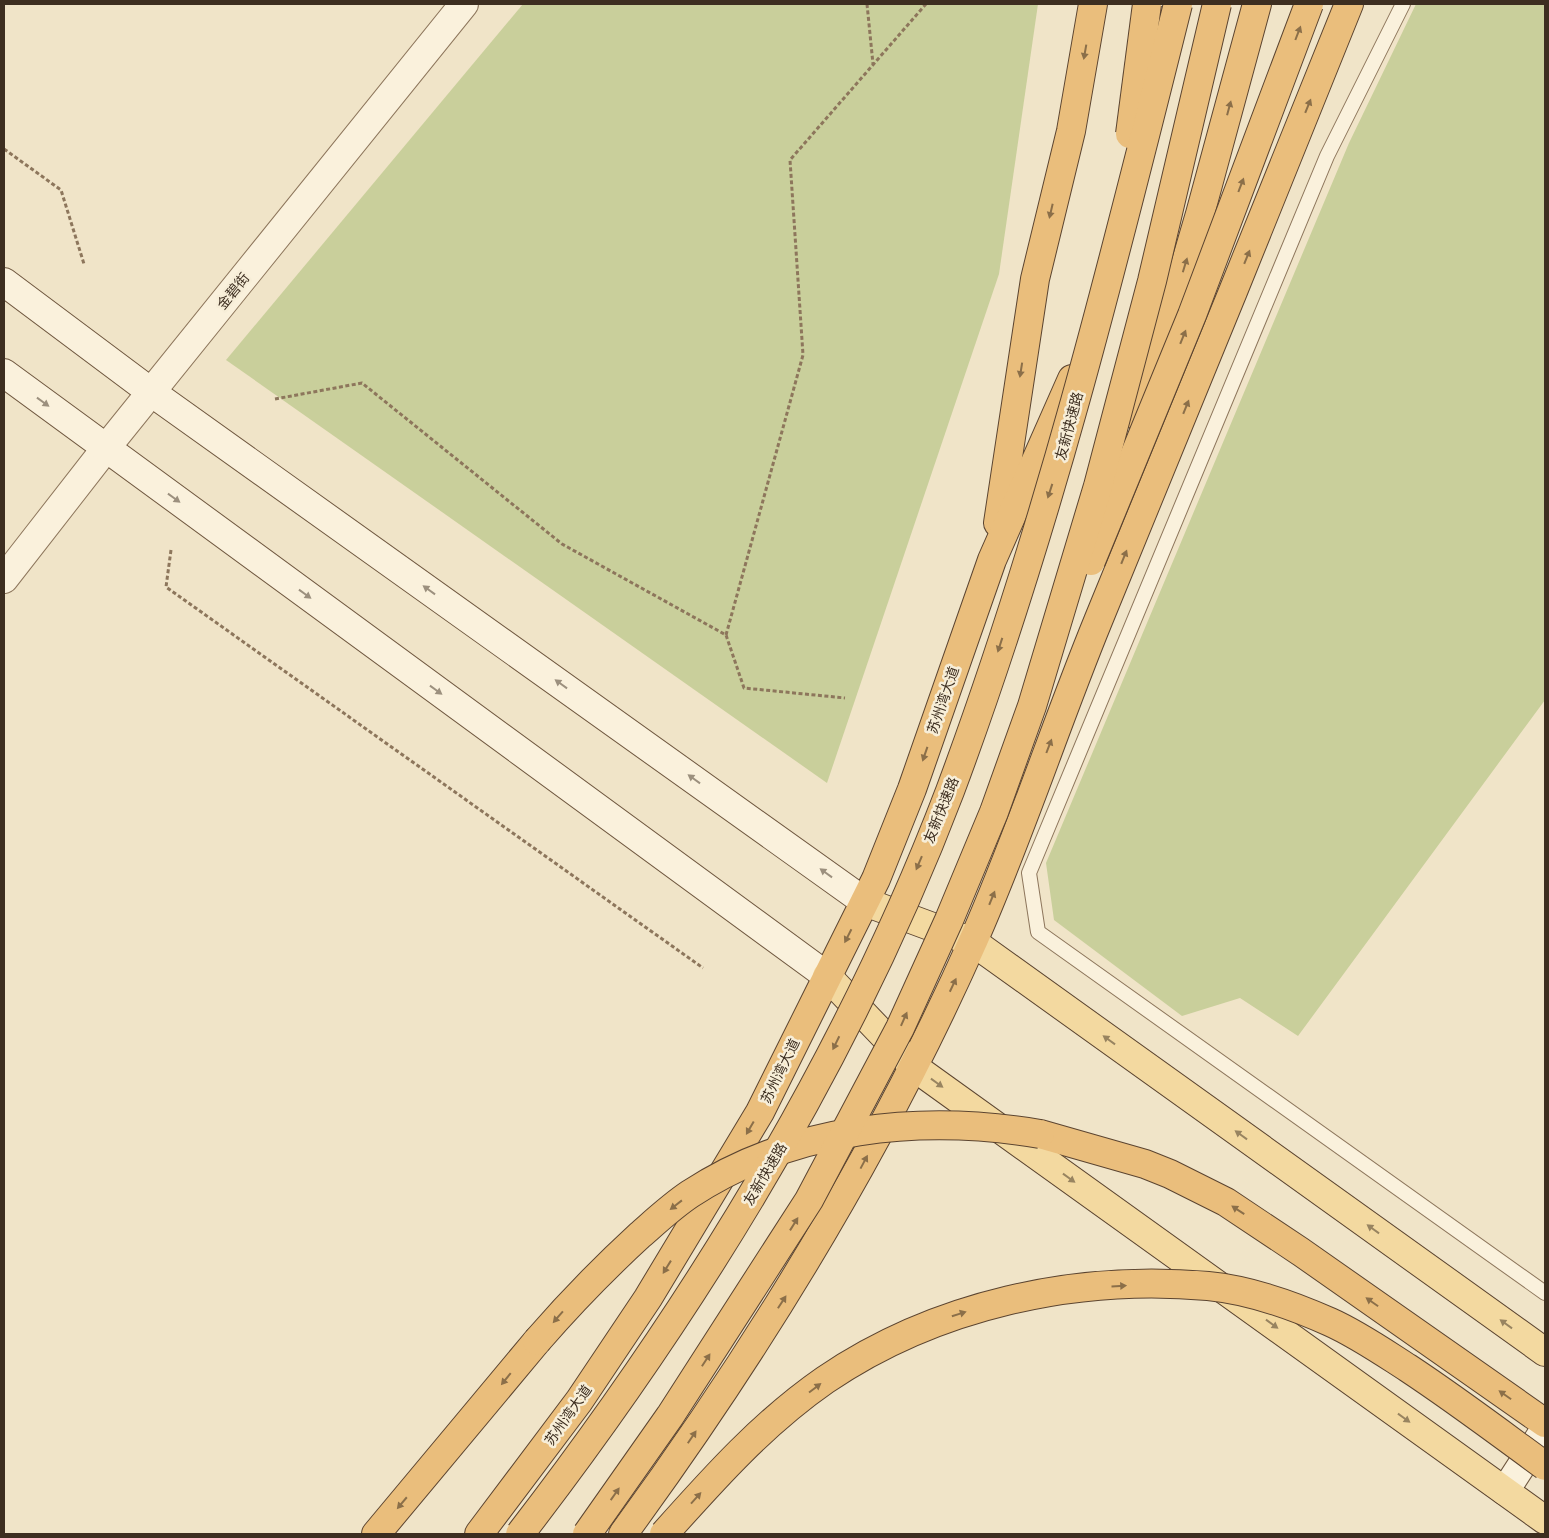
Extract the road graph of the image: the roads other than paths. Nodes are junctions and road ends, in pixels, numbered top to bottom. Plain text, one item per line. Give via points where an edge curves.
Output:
1 (464, 4) edge
2 (1093, 4) edge
3 (1147, 4) edge
4 (1172, 4) edge
5 (1178, 4) edge
6 (1217, 4) edge
7 (1257, 4) edge
8 (1309, 4) edge
9 (1349, 4) edge
10 (1403, 4) edge
11 (1113, 264) junction
12 (4, 282) edge
13 (4, 373) edge
14 (152, 392) junction
15 (106, 448) junction
16 (992, 560) junction
17 (4, 579) edge
18 (1072, 684) junction
19 (1032, 706) junction
20 (865, 902) junction
21 (973, 942) junction
22 (827, 976) junction
23 (914, 1067) junction
24 (1545, 1292) edge
25 (1545, 1352) edge
26 (1545, 1422) edge
27 (1545, 1428) edge
28 (1545, 1466) edge
29 (1504, 1490) junction
30 (1545, 1520) edge
31 (376, 1534) edge
32 (479, 1534) edge
33 (520, 1534) edge
34 (587, 1534) edge
35 (624, 1534) edge
36 (664, 1534) edge

1 - 14 main road, 金碧街
2 -> 16 highway via 1070,131 1035,279
3 - 11 highway, bridge
4 - 16 highway via 1080,362
5 - 11 highway, 友新快速路, bridge
6 - 19 highway, bridge via 1152,282 1098,486
18 -> 7 highway via 1151,376 1200,214
19 -> 8 highway, bridge via 1192,315
18 -> 9 highway
10 - 24 lane via 1327,156 1030,873 1038,932
11 -> 33 highway, 友新快速路, bridge via 1058,467 986,688 949,793 893,924 809,1096 763,1179 629,1386
12 - 14 main road
13 -> 15 main road
14 - 15 main road, 金碧街
20 -> 14 main road
15 - 17 main road, 金碧街
15 -> 22 main road
16 -> 20 highway, 苏州湾大道 via 912,789
21 -> 18 highway
34 -> 19 highway, bridge via 676,1407 809,1200 900,1028 949,920 994,812
20 - 21 main road
20 -> 22 highway, 苏州湾大道
23 -> 21 highway
25 -> 21 main road
22 - 23 main road
22 -> 32 highway, 苏州湾大道 via 760,1112 653,1290 579,1401
23 -> 29 main road
35 -> 23 highway via 804,1266 860,1170
26 -> 31 highway, bridge via 1226,1202 1170,1174 1079,1143 1007,1128 886,1128 797,1144 723,1174 674,1206 580,1292
27 - 29 main road
36 -> 28 highway, bridge via 752,1439 794,1403 860,1359 935,1322 978,1307 1095,1287 1209,1286 1298,1309 1333,1323 1386,1354
29 - 30 main road

